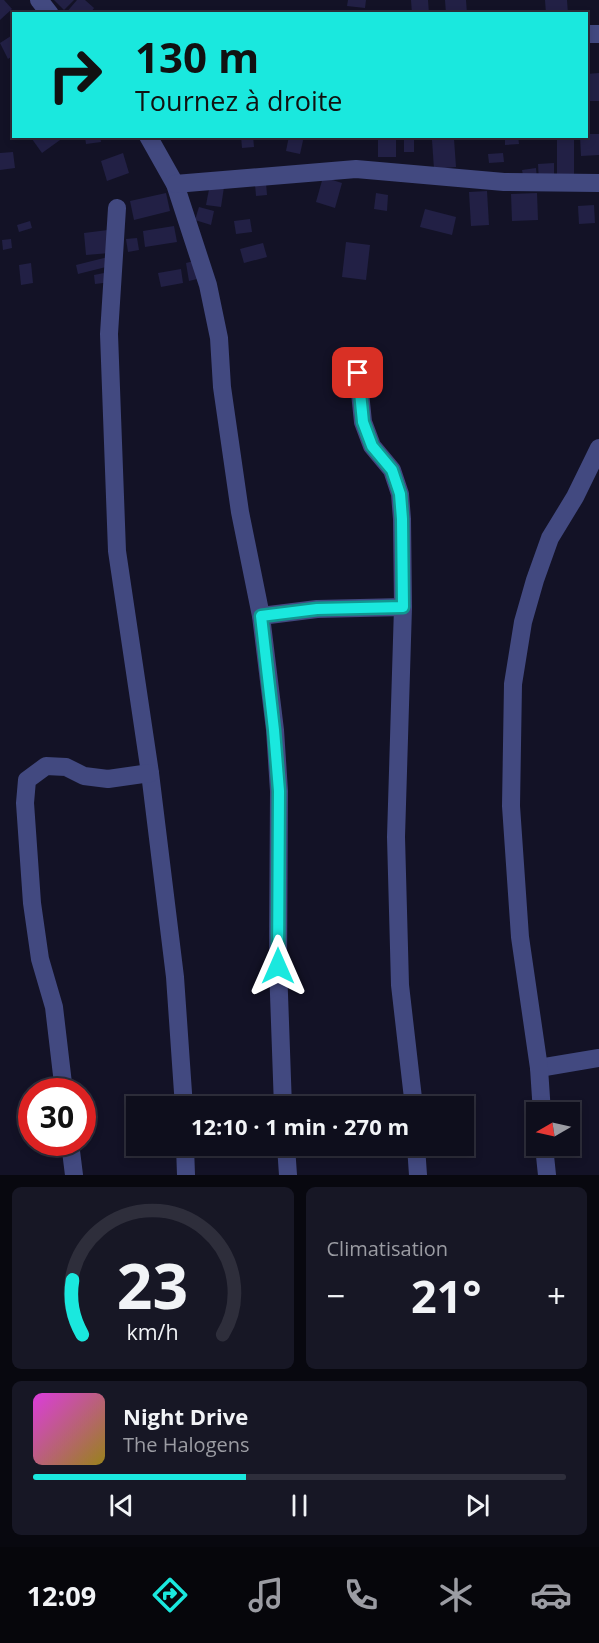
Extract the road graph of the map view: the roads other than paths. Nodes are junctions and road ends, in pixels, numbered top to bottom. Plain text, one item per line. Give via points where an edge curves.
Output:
1 (39, 0) edge
2 (48, 12) edge
3 (149, 138) edge
4 (599, 183) edge
5 (175, 184) junction
6 (117, 208) dead end
7 (358, 373) dead end
8 (599, 448) edge
9 (403, 607) junction
10 (261, 616) junction
11 (150, 773) junction
12 (599, 1058) edge
13 (540, 1068) junction
14 (62, 1078) edge
15 (183, 1096) edge
16 (282, 1096) edge
17 (413, 1096) edge
18 (542, 1102) edge
19 (72, 1156) edge
20 (185, 1156) edge
21 (287, 1156) edge
22 (417, 1156) edge
23 (545, 1156) edge
24 (74, 1175) edge
25 (186, 1175) edge
26 (288, 1175) edge
27 (418, 1175) edge
28 (548, 1175) edge

1 - 2 street
3 - 5 street
4 - 5 street via 504,182 356,169
5 - 10 street via 208,285 219,338 240,512
6 - 11 street via 109,334 117,551
7 - 9 street via 363,422 372,446 392,470 400,494
8 - 13 street via 550,538 523,622 513,684 511,806 520,937
9 - 10 street via 317,609
9 - 17 street via 396,837 400,986
10 - 16 street via 279,791
11 - 14 street via 108,779 84,776 66,767 46,766 27,780 32,903 40,959 54,1007
11 - 15 street via 176,977
12 - 13 street
13 - 18 street
19 - 24 street
20 - 25 street
21 - 26 street
22 - 27 street
23 - 28 street

